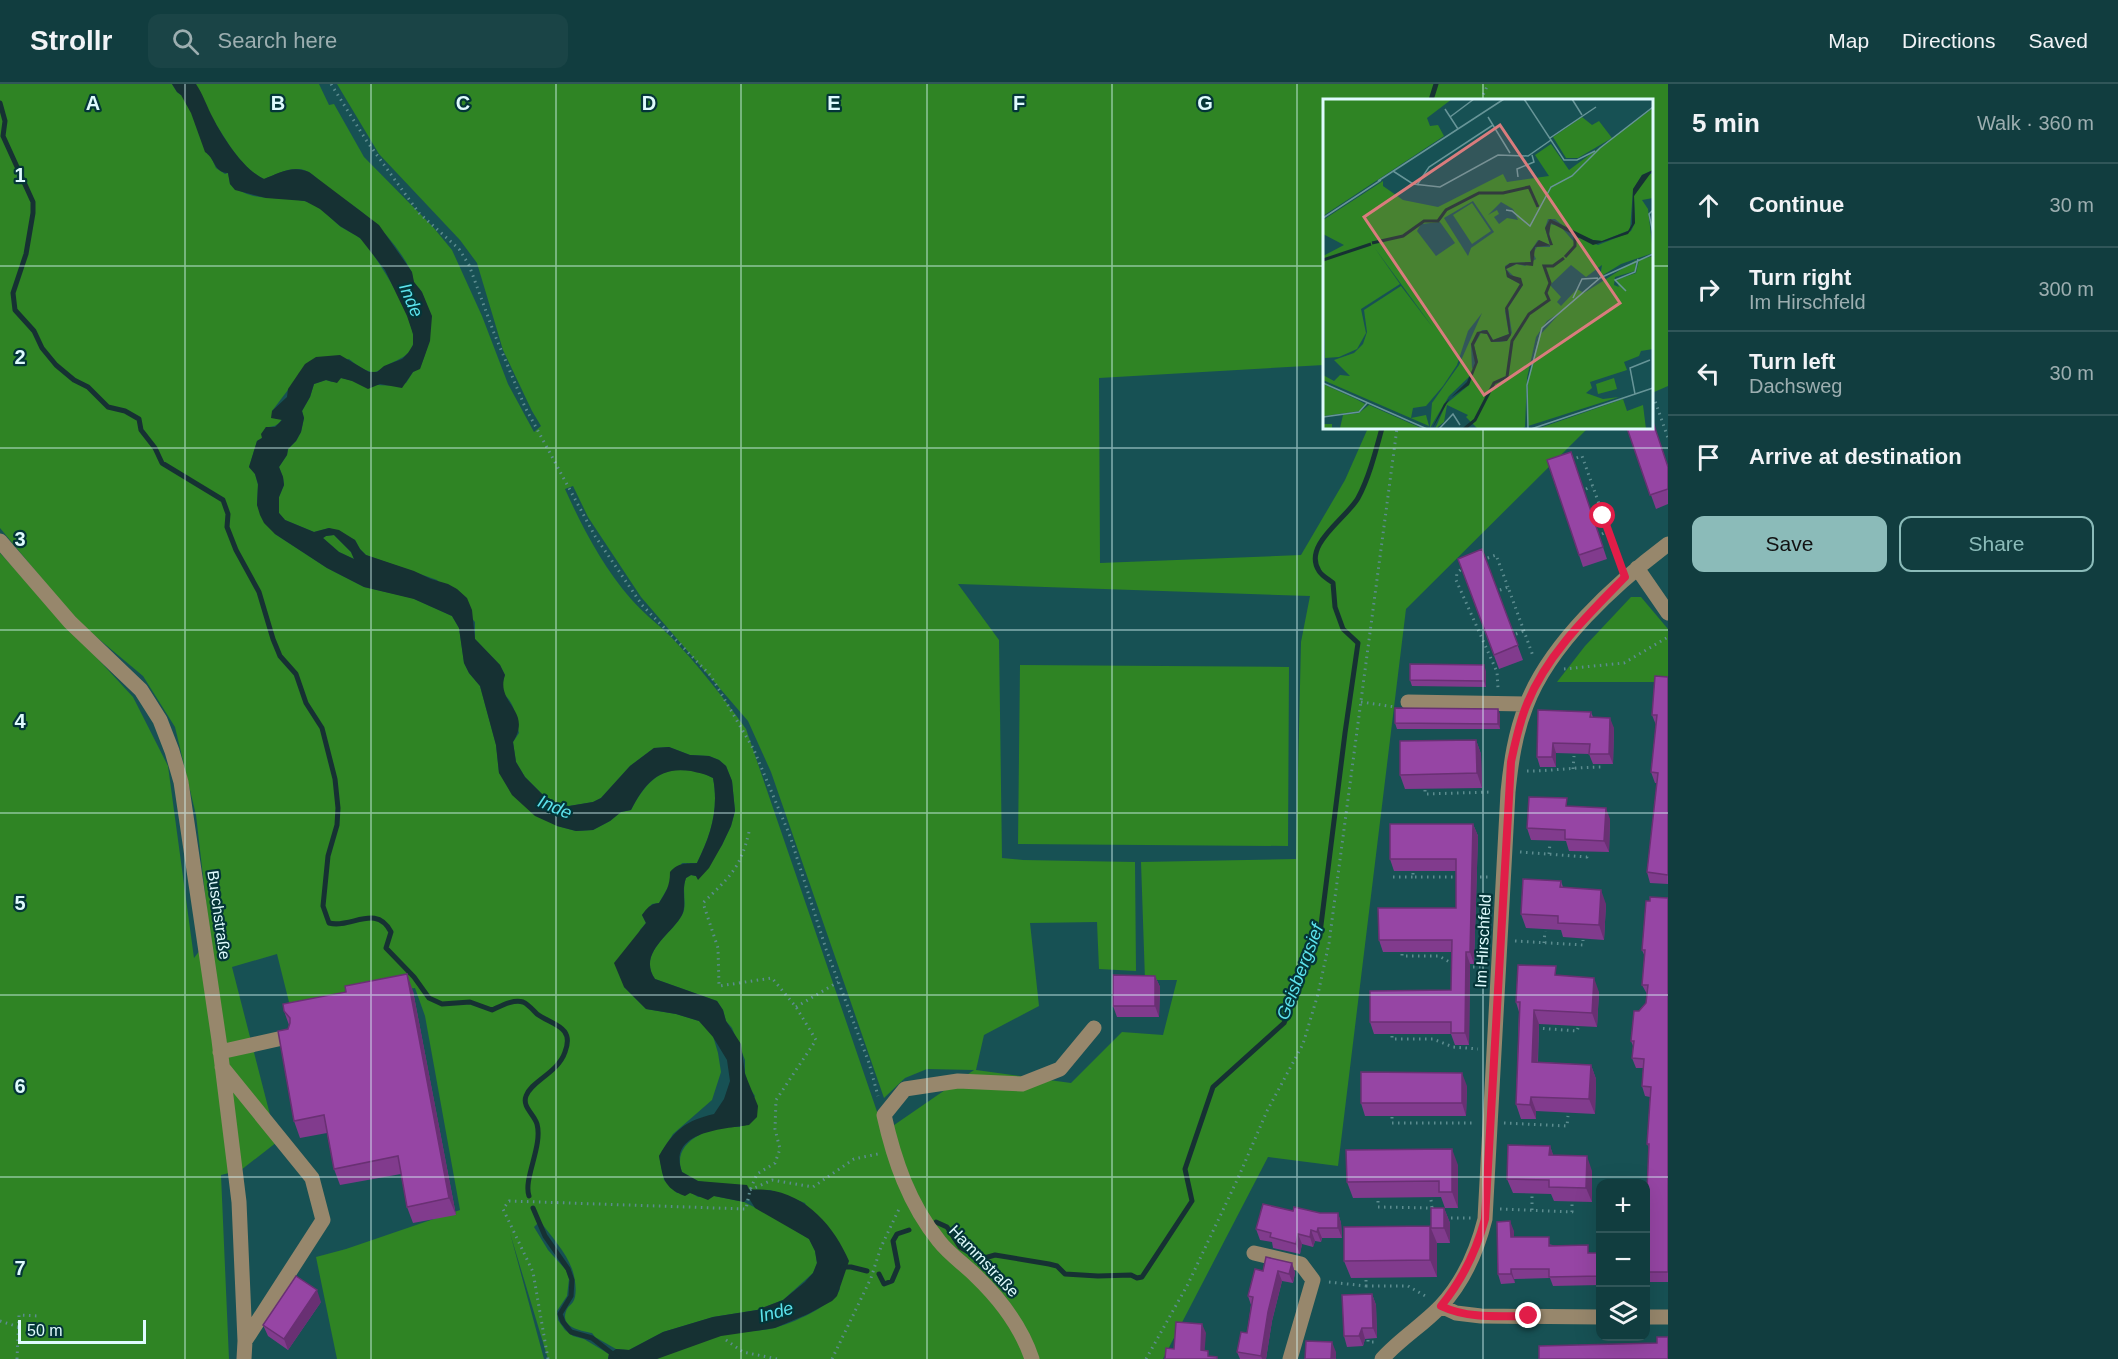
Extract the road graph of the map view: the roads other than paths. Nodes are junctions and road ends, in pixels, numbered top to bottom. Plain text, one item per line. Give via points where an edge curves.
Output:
1 (0, 541) edge
2 (1668, 544) edge
3 (1631, 573) junction
4 (1668, 613) edge
5 (1408, 702) road end
6 (1526, 704) junction
7 (1094, 1028) dead end
8 (288, 1037) edge
9 (221, 1053) junction
10 (1254, 1253) dead end
11 (1441, 1306) junction
12 (1596, 1317) edge
13 (1650, 1317) edge
14 (1668, 1317) edge
15 (245, 1341) junction
16 (244, 1359) edge
17 (1032, 1359) edge
18 (1290, 1359) edge
19 (1382, 1359) edge

1 - 9 street, Buschstraße via 70,622 141,690 160,720 181,782
2 - 3 street, Im Hirschfeld
3 - 4 street
3 - 6 street, Im Hirschfeld via 1576,628 1544,671
5 - 6 street
6 - 11 street, Im Hirschfeld via 1508,792 1486,1214 1469,1265
7 - 17 street, Hammstraße via 1060,1069 1022,1084 958,1081 905,1089 884,1115 892,1151 908,1191 940,1244 1012,1315
8 - 9 street
9 - 15 street, Buschstraße via 239,1202
9 - 15 street via 312,1178 323,1220
10 - 18 street via 1301,1264 1313,1280
11 - 12 street via 1456,1313 1481,1316
11 - 19 street, Im Hirschfeld
13 - 14 street
15 - 16 street, Buschstraße

